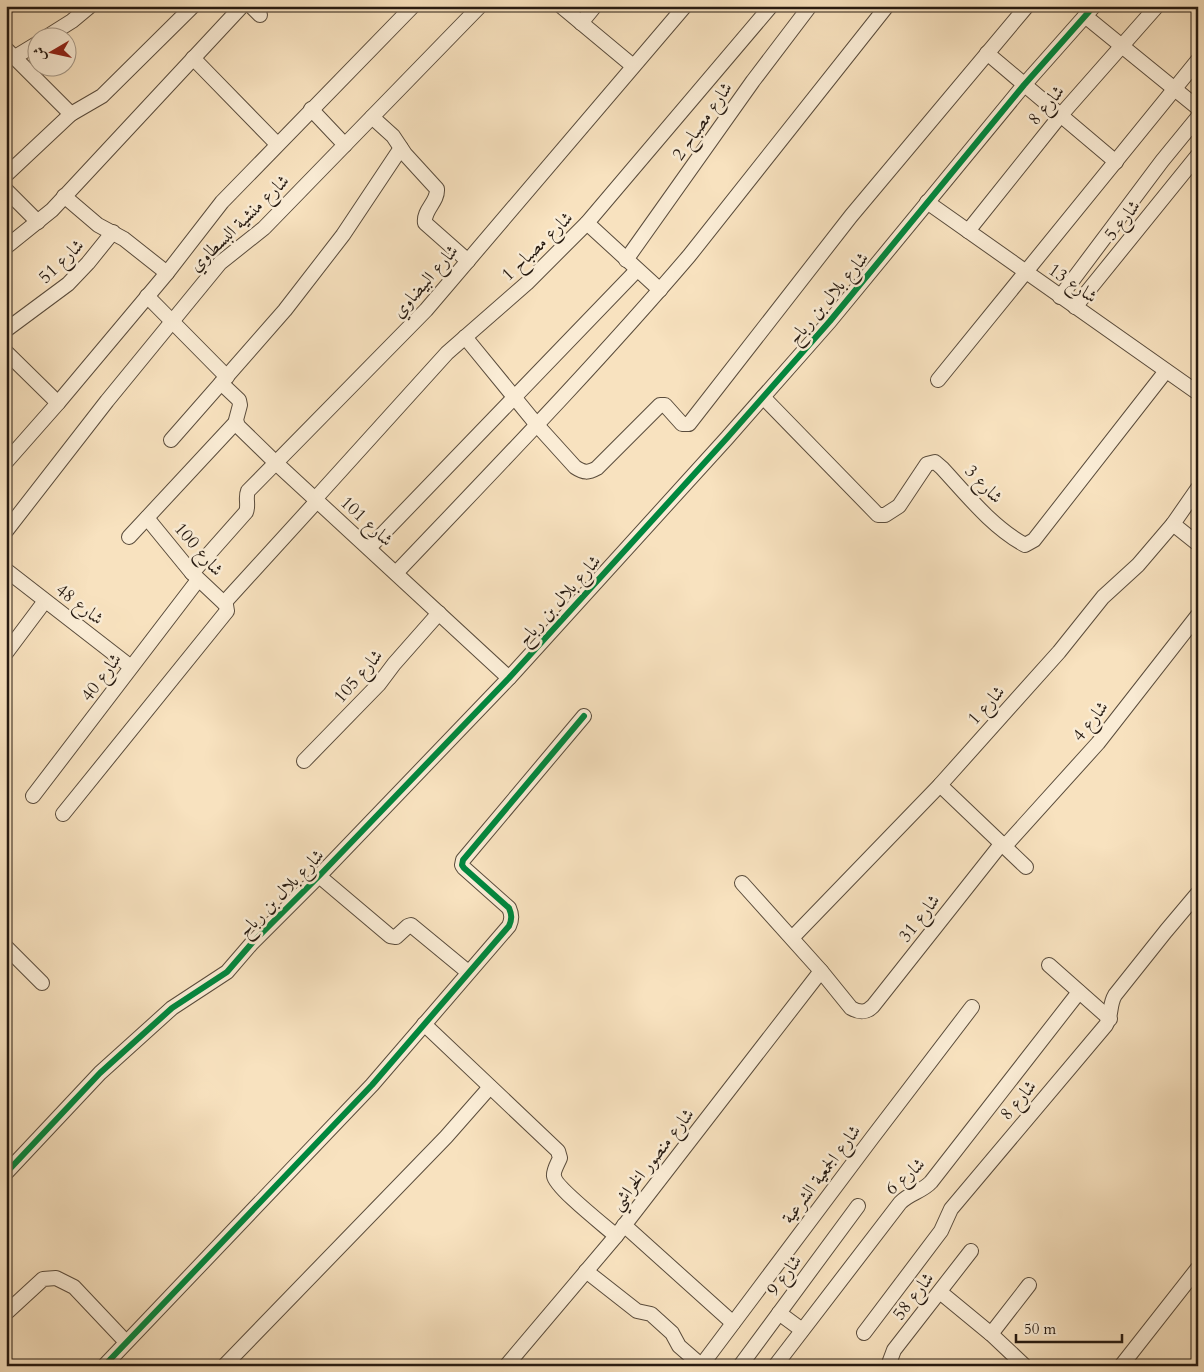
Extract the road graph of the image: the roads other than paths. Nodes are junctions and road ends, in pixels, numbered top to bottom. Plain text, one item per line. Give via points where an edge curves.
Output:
1 (90, 6) edge
2 (193, 6) edge
3 (242, 6) edge
4 (413, 6) edge
5 (480, 6) edge
6 (561, 6) edge
7 (595, 6) edge
8 (685, 6) edge
9 (771, 6) edge
10 (810, 6) edge
11 (887, 6) edge
12 (1027, 6) edge
13 (1157, 6) edge
14 (1089, 11) edge
15 (581, 23) junction
16 (61, 28) edge
17 (28, 47) edge
18 (1122, 47) junction
19 (10, 53) edge
20 (987, 53) junction
21 (193, 58) junction
22 (1198, 60) edge
23 (633, 66) junction
24 (1024, 85) junction
25 (1174, 89) junction
26 (1198, 108) edge
27 (311, 109) junction
28 (71, 114) junction
29 (1060, 116) junction
30 (372, 117) junction
31 (1198, 117) edge
32 (277, 144) junction
33 (345, 144) junction
34 (401, 148) junction
35 (1198, 155) edge
36 (1116, 162) junction
37 (6, 175) edge
38 (6, 190) edge
39 (64, 196) junction
40 (927, 202) junction
41 (38, 222) junction
42 (588, 223) junction
43 (968, 231) junction
44 (113, 232) junction
45 (6, 247) edge
46 (626, 260) junction
47 (468, 261) junction
48 (637, 270) junction
49 (167, 272) junction
50 (1026, 272) junction
51 (660, 290) junction
52 (147, 296) junction
53 (1060, 297) junction
54 (1075, 307) junction
55 (172, 321) junction
56 (6, 330) edge
57 (465, 336) junction
58 (9, 360) edge
59 (1166, 371) junction
60 (224, 380) junction
61 (938, 380) dead end
62 (1196, 388) edge
63 (764, 397) junction
64 (514, 398) junction
65 (58, 403) junction
66 (236, 422) junction
67 (537, 425) junction
68 (171, 440) dead end
69 (6, 462) edge
70 (276, 463) junction
71 (1198, 488) edge
72 (316, 500) junction
73 (147, 518) junction
74 (1173, 524) junction
75 (6, 531) edge
76 (129, 537) dead end
77 (1198, 544) edge
78 (369, 548) junction
79 (6, 570) edge
80 (396, 573) junction
81 (195, 576) junction
82 (45, 601) junction
83 (224, 603) junction
84 (439, 613) junction
85 (1198, 615) edge
86 (6, 654) edge
87 (131, 667) junction
88 (509, 678) junction
89 (584, 716) dead end
90 (304, 761) dead end
91 (940, 785) junction
92 (33, 796) dead end
93 (63, 814) dead end
94 (1004, 845) junction
95 (1026, 867) dead end
96 (319, 876) junction
97 (742, 883) dead end
98 (1198, 893) edge
99 (792, 938) junction
100 (6, 947) edge
101 (1049, 965) dead end
102 (821, 970) junction
103 (468, 972) junction
104 (42, 983) dead end
105 (1079, 992) junction
106 (972, 1007) dead end
107 (1110, 1019) junction
108 (424, 1024) junction
109 (490, 1087) junction
110 (6, 1173) edge
111 (858, 1206) dead end
112 (620, 1230) junction
113 (971, 1251) dead end
114 (1198, 1268) edge
115 (586, 1271) junction
116 (1029, 1285) dead end
117 (940, 1292) junction
118 (780, 1312) junction
119 (6, 1313) edge
120 (733, 1323) junction
121 (802, 1330) junction
122 (864, 1333) dead end
123 (991, 1334) junction
124 (126, 1342) junction
125 (104, 1366) edge
126 (224, 1366) edge
127 (506, 1366) edge
128 (702, 1366) edge
129 (740, 1366) edge
130 (775, 1366) edge
131 (888, 1366) edge
132 (1026, 1366) edge
133 (1121, 1366) edge

1 - 16 street
2 - 28 street via 102,96
3 - 21 street
4 - 27 street
5 - 30 street, شارع منشية البسطاوي
6 - 15 street
7 - 15 street
8 - 23 street, شارع البيضاوي
9 - 42 street, شارع مصباح 1
10 - 46 street, شارع مصباح 2
11 - 51 street
12 - 20 street
13 - 18 street, شارع 8
14 - 18 street
14 - 24 street, شارع بلال بن رباح
15 - 23 street
17 - 19 street
18 - 25 street
18 - 29 street, شارع 8
19 - 28 street
20 - 24 street
20 - 67 street via 851,216 689,424 682,424 665,405 660,405 590,472 582,472 575,467
21 - 32 street
21 - 39 street
22 - 25 street
23 - 47 street, شارع البيضاوي
24 - 29 street
24 - 40 street, شارع بلال بن رباح
25 - 26 street
25 - 36 street
27 - 32 street
27 - 33 street
28 - 37 street
29 - 36 street
29 - 43 street, شارع 8
30 - 33 street, شارع منشية البسطاوي
30 - 34 street
31 - 53 street
32 - 49 street via 222,202
33 - 55 street, شارع منشية البسطاوي via 264,228 220,263
34 - 47 street via 437,189 424,223
34 - 60 street via 325,258
35 - 54 street, شارع 5
36 - 50 street
38 - 41 street
39 - 41 street
39 - 44 street via 98,225
40 - 43 street, شارع 13
40 - 63 street, شارع بلال بن رباح
41 - 45 street
42 - 46 street
42 - 57 street, شارع مصباح 1 via 528,283
43 - 50 street, شارع 13
44 - 49 street
44 - 56 street, شارع 51 via 68,284
46 - 48 street
47 - 70 street, شارع البيضاوي via 420,316
48 - 51 street
48 - 64 street
49 - 52 street
50 - 53 street, شارع 13
50 - 61 street
51 - 67 street
52 - 55 street
52 - 65 street
53 - 54 street, شارع 13
54 - 59 street, شارع 13
55 - 60 street
55 - 75 street, شارع منشية البسطاوي
57 - 64 street
57 - 72 street, شارع مصباح 1 via 427,374
58 - 65 street
59 - 62 street, شارع 13
59 - 63 street, شارع 3 via 1034,540 1025,544 983,512 935,462 927,464 899,506 885,515 878,515
60 - 66 street via 239,400
60 - 68 street
63 - 88 street, شارع بلال بن رباح
64 - 67 street
64 - 78 street
65 - 69 street
66 - 70 street, شارع 101
66 - 73 street
67 - 80 street
70 - 72 street, شارع 101
70 - 81 street, شارع البيضاوي via 247,493 246,512
71 - 74 street, شارع 1
72 - 78 street, شارع 101
72 - 83 street, شارع مصباح 1
73 - 76 street
73 - 81 street, شارع 100
74 - 77 street
74 - 91 street, شارع 1 via 1138,565 1102,597 1059,652
78 - 80 street, شارع 101
79 - 82 street, شارع 48
80 - 84 street, شارع 101
81 - 83 street, شارع 100
81 - 87 street, شارع 40
82 - 86 street
82 - 87 street, شارع 48
83 - 93 street via 225,613
84 - 88 street, شارع 101
84 - 90 street, شارع 105 via 380,684
85 - 94 street, شارع 4 via 1098,743
87 - 92 street, شارع 40
88 - 96 street, شارع بلال بن رباح
89 - 103 street via 463,860 464,868 504,902 512,914 509,926
91 - 94 street
91 - 99 street, شارع 1
94 - 95 street
94 - 102 street, شارع 31 via 869,1010 857,1012 851,1008
96 - 103 street via 390,936 396,937 412,925
96 - 110 street, شارع بلال بن رباح via 252,943 228,972 172,1008 100,1074
97 - 99 street
98 - 107 street, شارع 8 via 1115,995
99 - 102 street
100 - 104 street
101 - 105 street
102 - 112 street, شارع منصور الخراشي
103 - 108 street
105 - 107 street
105 - 121 street, شارع 6 via 931,1182 904,1198
106 - 120 street, شارع الجمعية الشرعية
107 - 122 street, شارع 8 via 951,1209 941,1231
108 - 109 street
108 - 124 street via 372,1085
109 - 112 street via 558,1150 560,1158 554,1173 555,1180 566,1192
109 - 126 street via 446,1137
111 - 118 street, شارع 9
112 - 115 street, شارع منصور الخراشي
112 - 120 street
113 - 117 street, شارع 58
114 - 133 street
115 - 127 street, شارع منصور الخراشي
115 - 128 street via 637,1311 651,1314
116 - 123 street
117 - 123 street
117 - 131 street, شارع 58 via 894,1350
118 - 121 street
118 - 129 street, شارع 9
119 - 124 street via 43,1279 56,1278 74,1287
120 - 128 street, شارع الجمعية الشرعية
121 - 130 street, شارع 6
123 - 132 street
124 - 125 street

